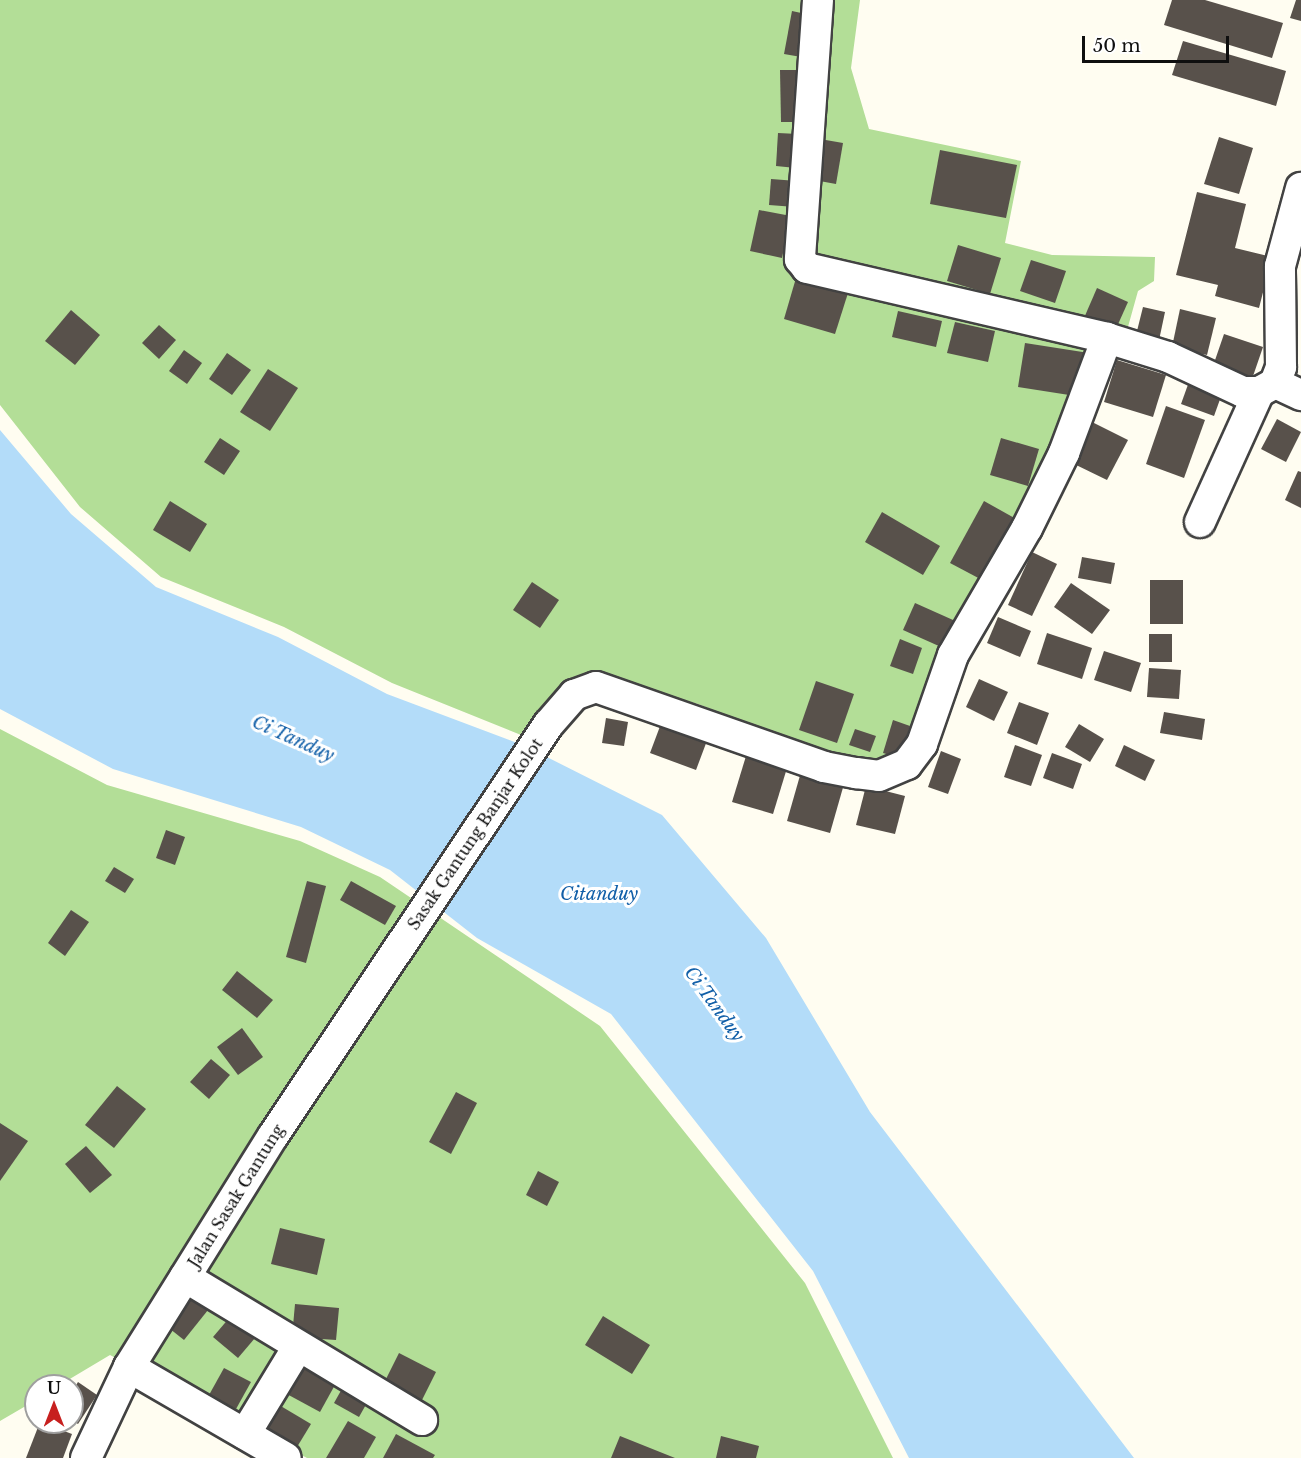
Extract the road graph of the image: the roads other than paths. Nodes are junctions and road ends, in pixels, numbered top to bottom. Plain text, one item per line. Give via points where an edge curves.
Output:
1 (818, 0) edge
2 (1301, 188) edge
3 (1107, 338) junction
4 (1267, 387) junction
5 (1301, 396) edge
6 (1200, 522) dead end
7 (402, 944) joint
8 (185, 1277) junction
9 (298, 1347) junction
10 (129, 1367) junction
11 (422, 1420) dead end
12 (245, 1434) junction
13 (86, 1458) edge
14 (286, 1458) edge

1 - 3 street via 802,265
2 - 4 street via 1280,266 1281,367
3 - 4 street via 1168,357 1243,392
3 - 7 street, Sasak Gantung Banjar Kolot via 1064,453 1027,528 953,655 922,744 907,764 879,776 824,767 596,687 574,695 548,725
4 - 5 street
4 - 6 street
7 - 8 street, Jalan Sasak Gantung
8 - 9 street
8 - 10 street, Jalan Sasak Gantung
9 - 11 street
9 - 12 street
10 - 12 street
10 - 13 street, Jalan Sasak Gantung
12 - 14 street

